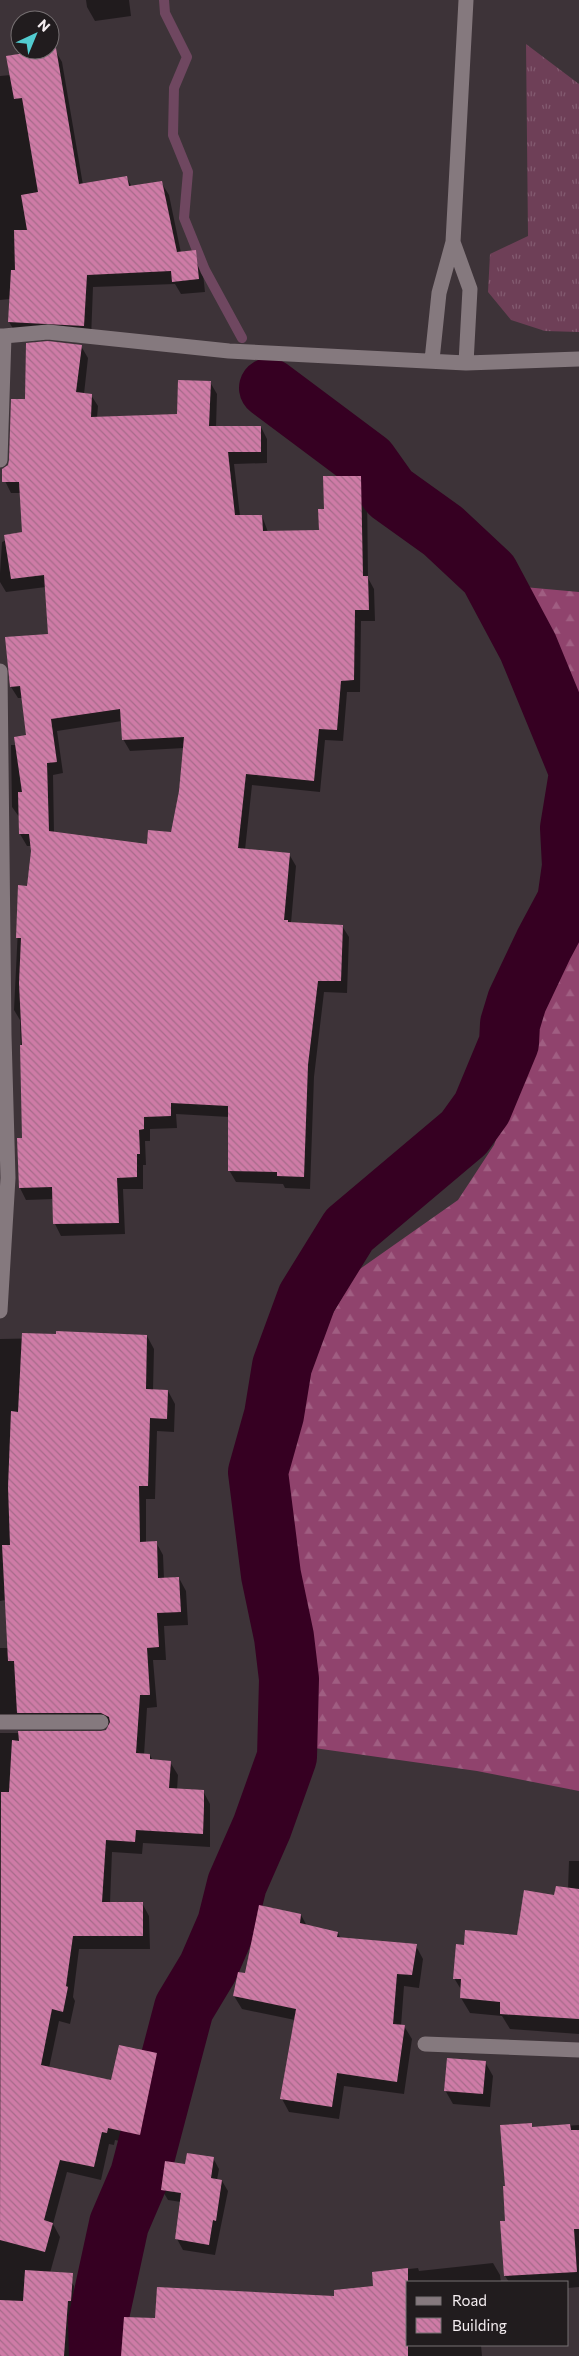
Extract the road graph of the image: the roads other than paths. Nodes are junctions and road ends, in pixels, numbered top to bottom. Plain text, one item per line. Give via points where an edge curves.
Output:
1 (466, 0) edge
2 (453, 242) junction
3 (2, 336) edge
4 (579, 359) edge
5 (432, 360) junction
6 (466, 362) junction
7 (0, 460) edge
8 (0, 671) edge
9 (2, 1036) edge
10 (0, 1310) edge
11 (0, 1722) edge
12 (101, 1722) dead end
13 (425, 2044) dead end
14 (579, 2050) edge

1 - 2 street
2 - 5 street via 439,293
2 - 6 street via 470,289
3 - 5 street via 48,332 229,351
3 - 7 street
4 - 6 street
5 - 6 street
8 - 9 street via 4,921
9 - 10 street via 8,1178
11 - 12 street
13 - 14 street

